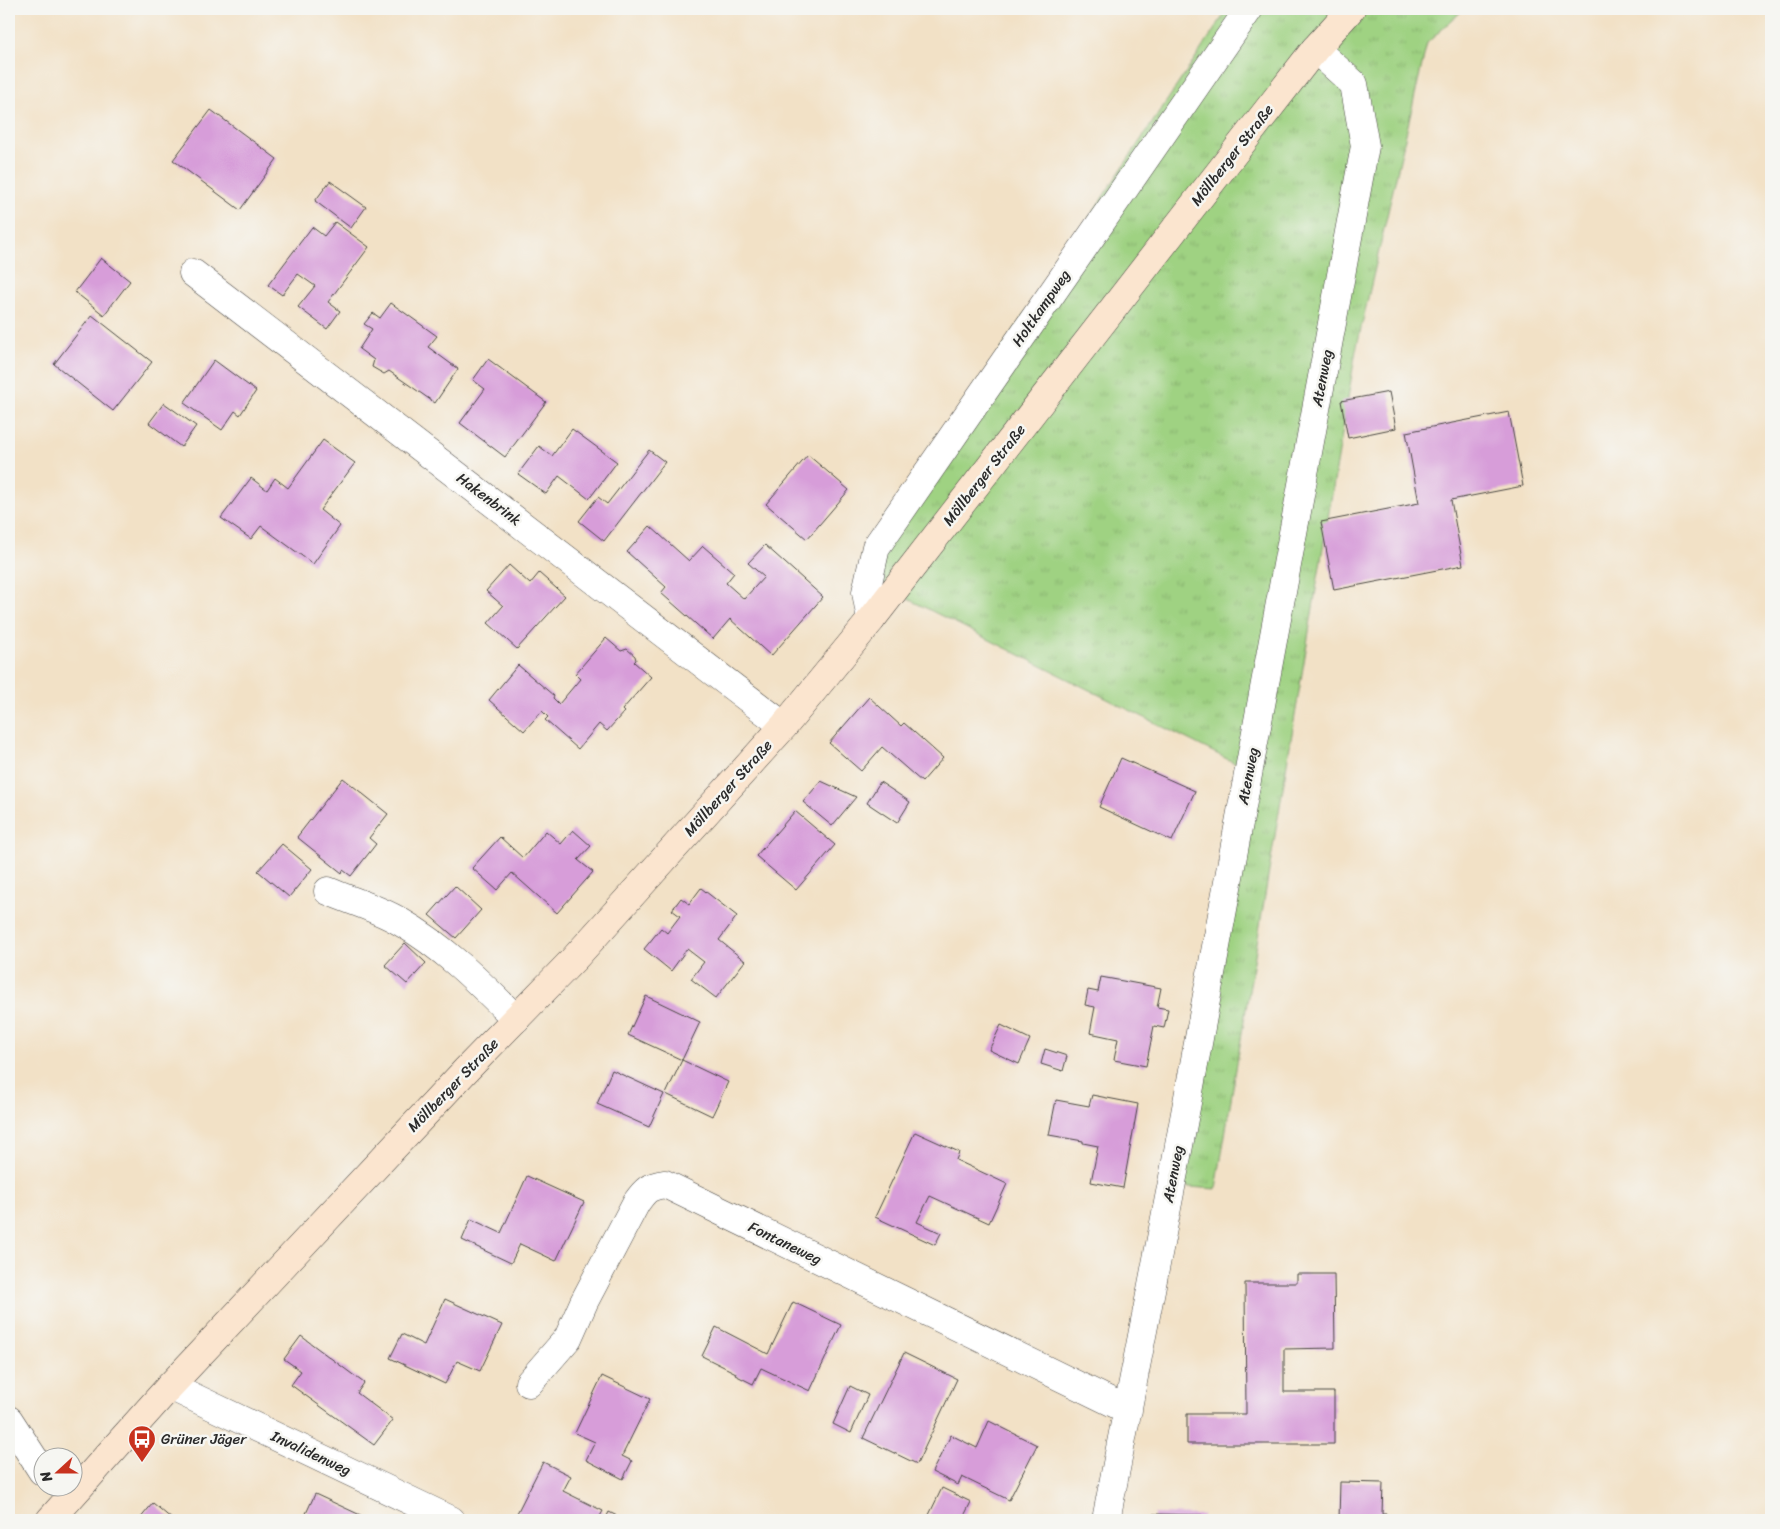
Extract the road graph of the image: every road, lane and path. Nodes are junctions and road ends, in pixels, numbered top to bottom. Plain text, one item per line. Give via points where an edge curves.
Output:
1 (1249, 9) edge
2 (1350, 9) edge
3 (1315, 49) junction
4 (193, 273) dead end
5 (872, 620) junction
6 (784, 726) junction
7 (328, 891) dead end
8 (516, 1019) junction
9 (530, 1383) dead end
10 (170, 1386) junction
11 (1128, 1410) junction
12 (9, 1420) edge
13 (32, 1456) edge
14 (82, 1475) edge
15 (63, 1496) edge
16 (50, 1520) edge
17 (452, 1520) edge
18 (1106, 1520) edge

1 - 5 street, Holtkampweg via 876,548 866,592
2 - 3 street, Möllberger Straße
3 - 5 street, Möllberger Straße
3 - 11 street, Atenweg via 1354,84 1365,146
4 - 6 street, Hakenbrink
5 - 6 street, Möllberger Straße
6 - 8 street, Möllberger Straße via 574,960
7 - 8 street via 398,920 432,942
8 - 10 street, Möllberger Straße
9 - 11 street, Fontaneweg via 568,1338 644,1190 665,1184
10 - 14 street, Möllberger Straße
10 - 17 street, Invalidenweg
11 - 18 street, Atenweg
12 - 13 street
15 - 16 street, Möllberger Straße

